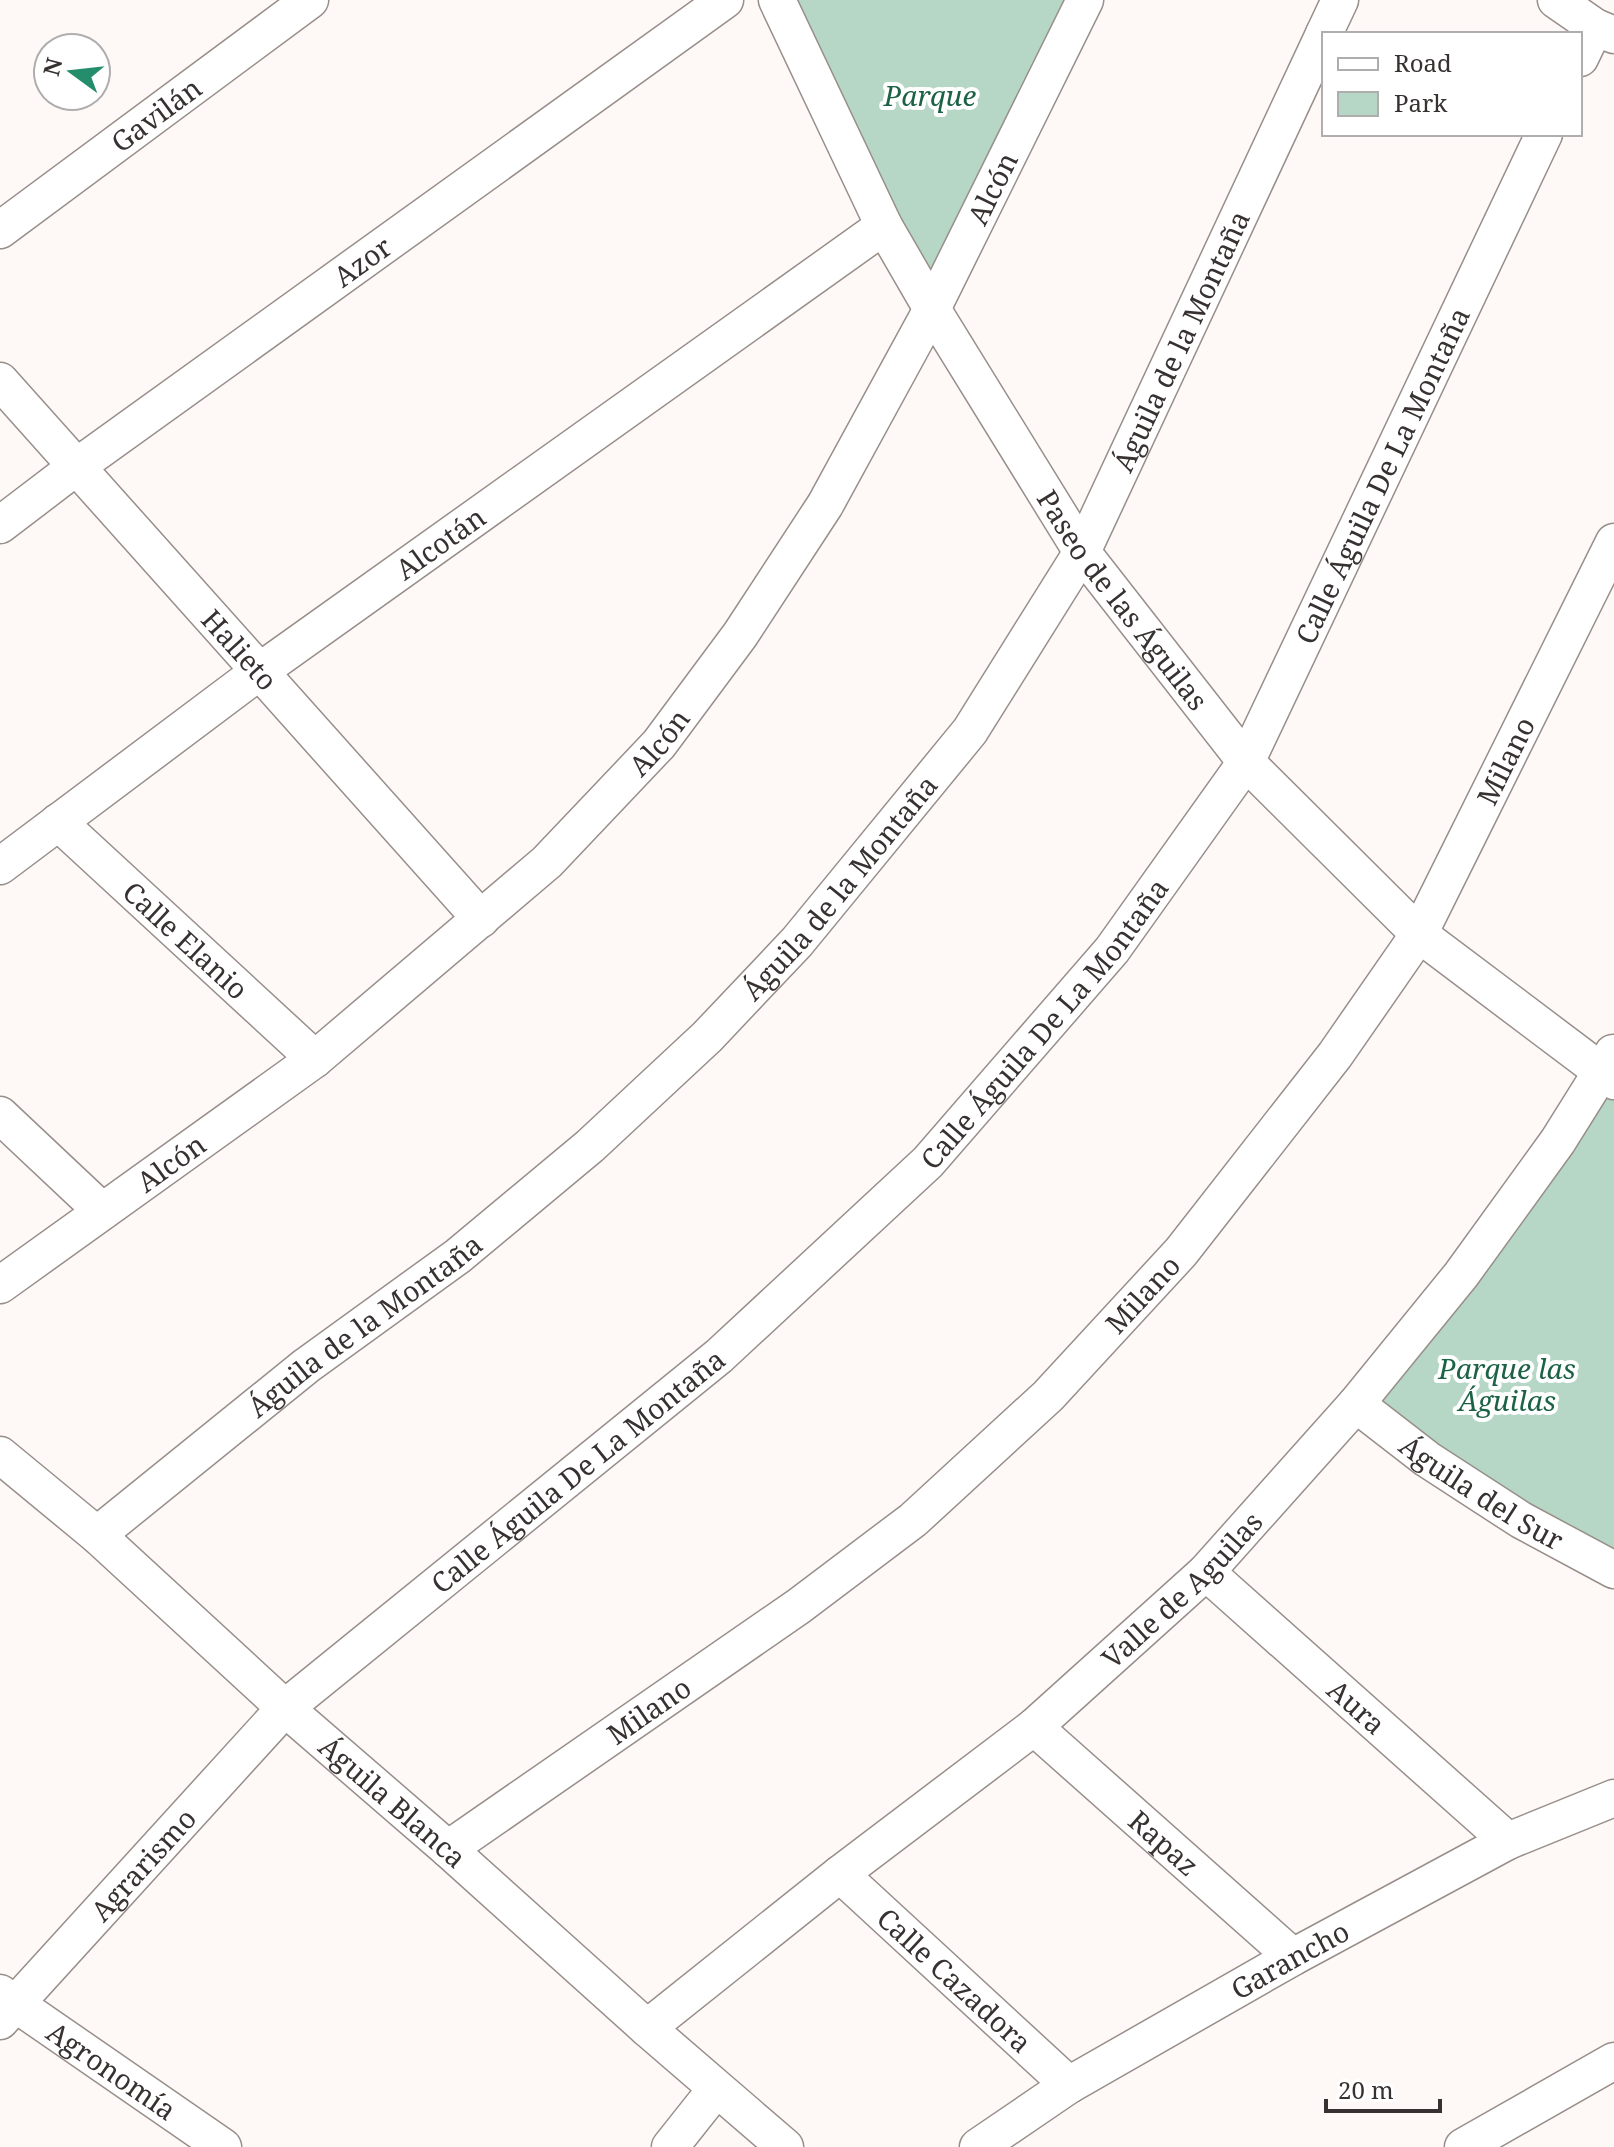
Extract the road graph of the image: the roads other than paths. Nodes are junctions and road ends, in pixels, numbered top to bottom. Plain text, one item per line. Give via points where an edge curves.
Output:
1 (310, 0) edge
2 (725, 0) edge
3 (777, 0) edge
4 (1085, 0) edge
5 (1340, 0) edge
6 (1556, 0) edge
7 (1325, 32) edge
8 (1322, 38) edge
9 (1596, 40) edge
10 (1543, 136) edge
11 (884, 226) junction
12 (0, 230) edge
13 (932, 309) junction
14 (0, 381) edge
15 (76, 467) junction
16 (0, 525) edge
17 (1614, 542) edge
18 (1082, 552) junction
19 (260, 671) junction
20 (1246, 762) junction
21 (58, 822) junction
22 (0, 866) edge
23 (481, 919) junction
24 (1419, 934) junction
25 (315, 1059) junction
26 (1610, 1068) edge
27 (0, 1115) edge
28 (102, 1211) junction
29 (0, 1285) edge
30 (1356, 1404) junction
31 (0, 1455) edge
32 (97, 1535) junction
33 (1614, 1570) edge
34 (1206, 1572) junction
35 (285, 1708) junction
36 (1034, 1727) junction
37 (1614, 1798) edge
38 (1508, 1841) junction
39 (448, 1849) junction
40 (840, 1874) junction
41 (1293, 1957) junction
42 (5, 2006) edge
43 (647, 2028) junction
44 (1614, 2061) edge
45 (1069, 2085) junction
46 (716, 2089) junction
47 (223, 2147) edge
48 (670, 2147) edge
49 (785, 2147) edge
50 (978, 2147) edge
51 (1463, 2147) edge

1 - 12 street, Gavilán
2 - 15 street, Azor
3 - 11 street, Paseo de las Águilas
4 - 13 street, Alcón
5 - 7 street, Águila de la Montaña
6 - 9 street
8 - 18 street, Águila de la Montaña
10 - 20 street, Calle Águila De La Montaña
11 - 13 street, Paseo de las Águilas
11 - 19 street, Alcotán
13 - 18 street, Paseo de las Águilas
13 - 23 street, Alcón via 825,505 722,659 659,744 547,862
14 - 15 street, Halieto
15 - 16 street, Azor
15 - 19 street, Halieto
17 - 24 street, Milano
18 - 20 street, Paseo de las Águilas
18 - 32 street, Águila de la Montaña via 970,731 797,942 707,1037 590,1146 458,1256 306,1366
19 - 21 street, Alcotán
19 - 23 street, Halieto
20 - 24 street, Paseo de las Águilas
20 - 35 street, Calle Águila De La Montaña via 1112,950 928,1162 719,1356
21 - 22 street, Alcotán
21 - 25 street, Calle Elanio
23 - 25 street, Alcón
24 - 26 street, Paseo de las Águilas
24 - 39 street, Milano via 1335,1055 1181,1252 1048,1396 913,1520
25 - 28 street, Alcón
26 - 30 street, Valle de Aguilas via 1461,1275
27 - 28 street
28 - 29 street, Alcón
30 - 33 street, Águila del Sur via 1427,1459 1521,1520
30 - 34 street, Valle de Aguilas
31 - 32 street, Águila Blanca
32 - 35 street, Águila Blanca
34 - 36 street, Valle de Aguilas
34 - 38 street, Aura
35 - 39 street, Águila Blanca
35 - 42 street, Agrarismo
36 - 40 street, Valle de Aguilas
36 - 41 street, Rapaz
37 - 38 street, Garancho
38 - 41 street, Garancho
39 - 43 street, Águila Blanca
40 - 43 street, Valle de Aguilas
40 - 45 street, Calle Cazadora
41 - 45 street, Garancho
42 - 47 street, Agronomía
43 - 46 street, Águila Blanca
44 - 51 street
45 - 50 street, Garancho
46 - 48 street
46 - 49 street, Águila Blanca

